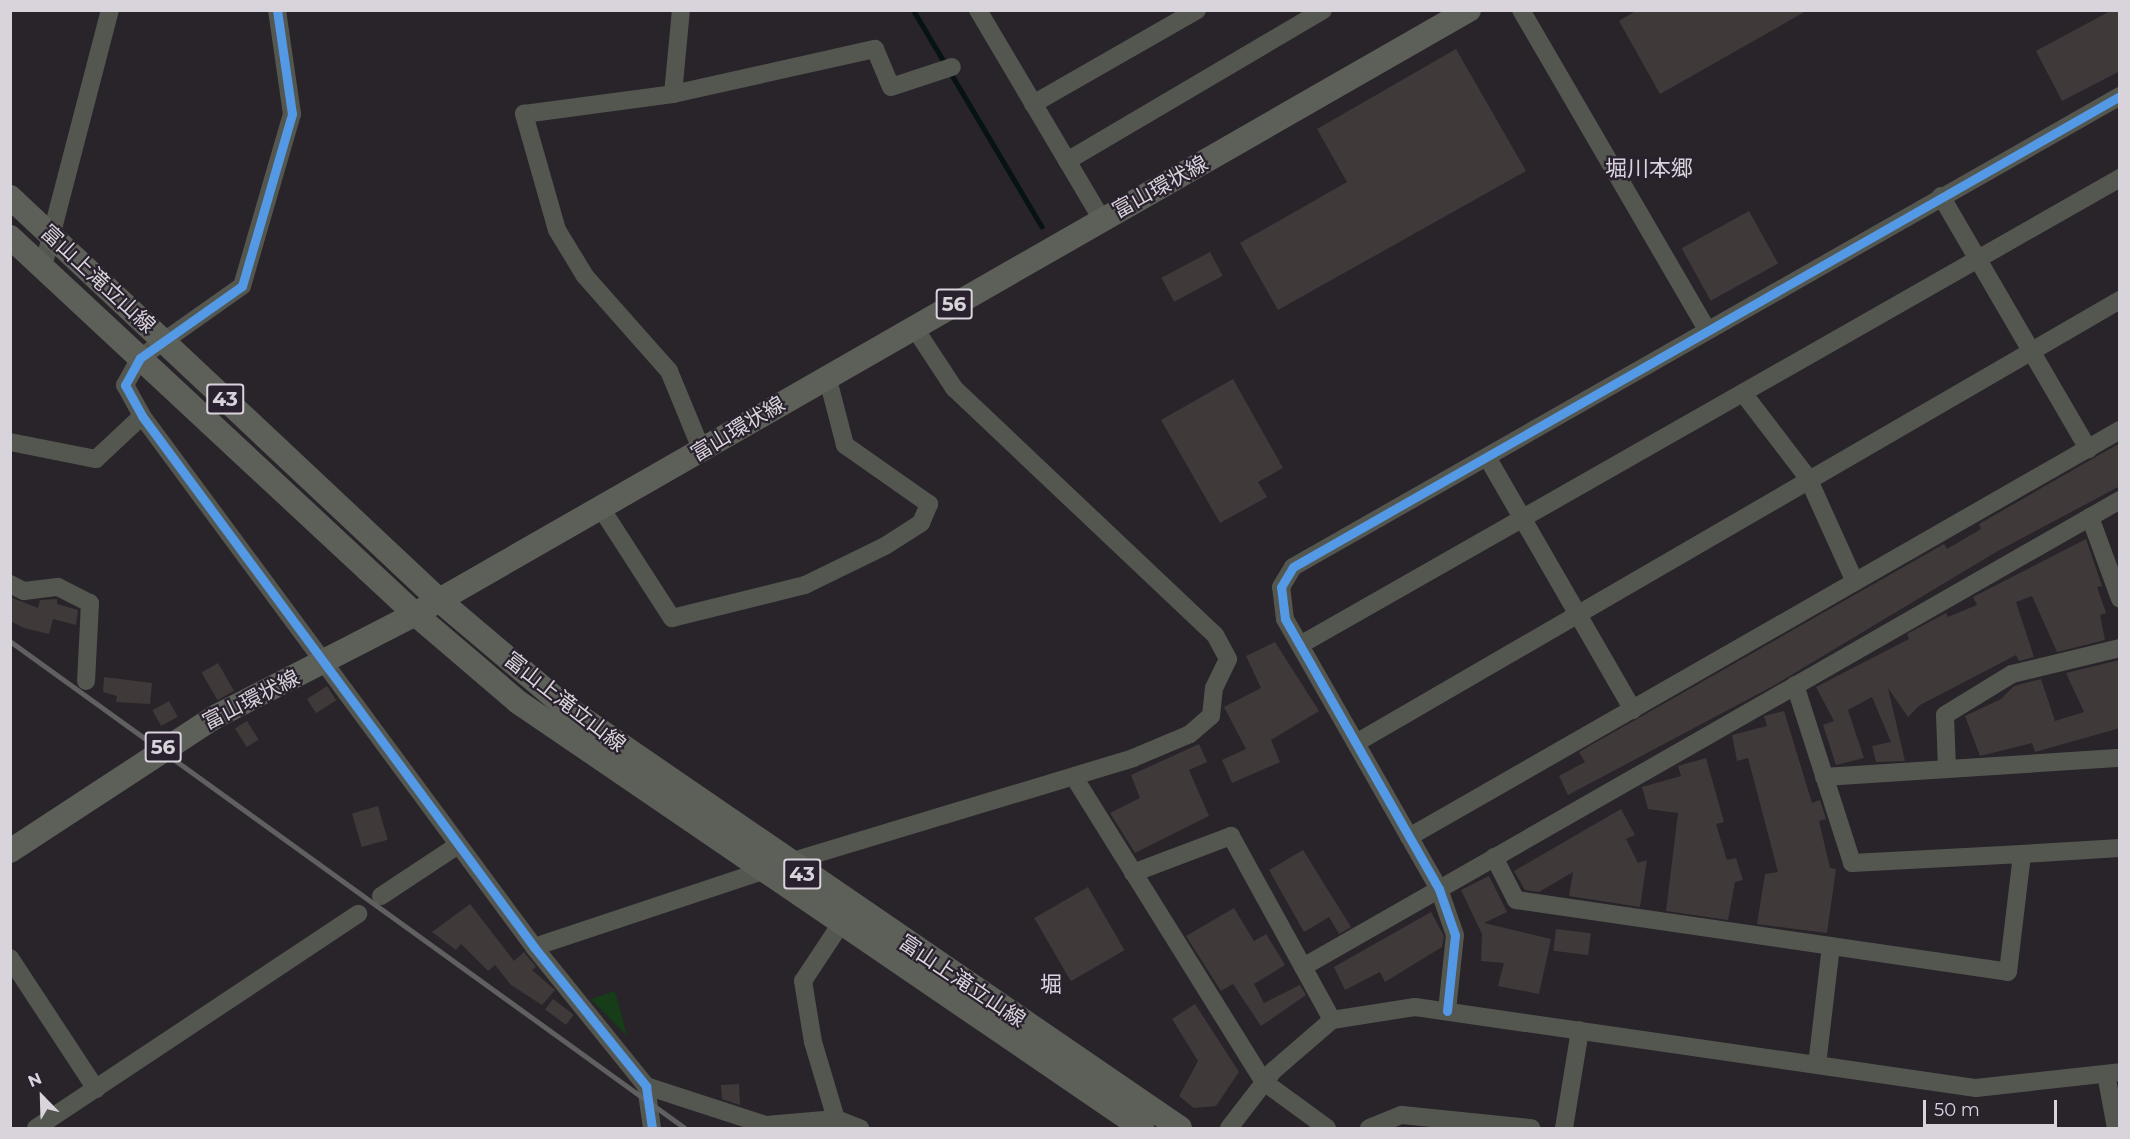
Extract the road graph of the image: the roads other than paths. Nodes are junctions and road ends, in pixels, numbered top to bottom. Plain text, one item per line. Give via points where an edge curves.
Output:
1 (110, 10) edge
2 (277, 10) edge
3 (681, 10) edge
4 (1197, 10) edge
5 (1323, 10) edge
6 (1469, 10) edge
7 (1521, 10) edge
8 (979, 11) edge
9 (952, 67) dead end
10 (673, 94) junction
11 (2120, 96) edge
12 (1033, 104) junction
13 (1067, 161) junction
14 (2120, 178) edge
15 (1941, 196) junction
16 (10, 197) edge
17 (1102, 220) junction
18 (10, 237) edge
19 (54, 238) junction
20 (1977, 258) junction
21 (43, 267) junction
22 (2120, 300) edge
23 (914, 327) junction
24 (1707, 330) junction
25 (163, 341) junction
26 (2031, 350) junction
27 (141, 358) junction
28 (827, 376) junction
29 (1743, 393) junction
30 (142, 416) junction
31 (2120, 430) edge
32 (10, 442) edge
33 (2088, 448) junction
34 (702, 451) junction
35 (1487, 457) junction
36 (1808, 478) junction
37 (2120, 500) edge
38 (601, 507) junction
39 (2090, 517) junction
40 (1523, 518) junction
41 (1855, 582) junction
42 (10, 584) edge
43 (2120, 598) edge
44 (439, 600) junction
45 (415, 614) junction
46 (1578, 614) junction
47 (1300, 645) junction
48 (2120, 648) edge
49 (327, 662) junction
50 (86, 681) dead end
51 (1795, 685) junction
52 (1633, 710) junction
53 (1356, 743) junction
54 (2120, 758) edge
55 (1947, 769) junction
56 (1074, 777) junction
57 (1824, 777) junction
58 (1409, 837) junction
59 (459, 845) junction
60 (2120, 848) edge
61 (10, 851) edge
62 (2022, 854) junction
63 (1494, 857) junction
64 (786, 863) junction
65 (764, 872) junction
66 (1133, 873) junction
67 (1439, 889) junction
68 (381, 896) dead end
69 (358, 914) dead end
70 (846, 916) junction
71 (1831, 946) junction
72 (534, 947) junction
73 (10, 958) edge
74 (1303, 967) junction
75 (1447, 1011) junction
76 (1332, 1020) junction
77 (1580, 1030) junction
78 (1817, 1065) junction
79 (2113, 1073) edge
80 (1264, 1082) junction
81 (646, 1086) junction
82 (96, 1089) junction
83 (836, 1119) junction
84 (36, 1128) edge
85 (651, 1128) edge
86 (860, 1128) edge
87 (1142, 1128) edge
88 (1180, 1128) edge
89 (1229, 1128) edge
90 (1327, 1128) edge
91 (1369, 1128) edge
92 (1531, 1128) edge
93 (1564, 1128) edge
94 (2116, 1128) edge

1 - 19 street
2 - 25 street via 292,114 243,286
3 - 10 street
4 - 12 street
5 - 13 street
6 - 17 main road, 富山環状線 / 56
7 - 24 street
8 - 12 street
9 - 10 street via 891,87 875,49
10 - 34 street via 524,114 556,230 585,276 669,371
11 - 15 street
12 - 13 street
13 - 17 street
14 - 20 street
15 - 20 street
15 - 24 street
16 - 19 main road, 富山上滝立山線 / 43
17 - 23 main road, 富山環状線 / 56
18 - 21 main road, 富山上滝立山線 / 43
19 - 21 street
19 - 25 main road, 富山上滝立山線 / 43
20 - 26 street
20 - 29 street
21 - 27 main road, 富山上滝立山線 / 43
22 - 26 street
23 - 28 main road, 富山環状線 / 56
23 - 56 street via 954,388 1107,528 1215,635 1228,659 1214,688 1211,716 1190,734
24 - 35 street
25 - 27 street
25 - 44 main road, 富山上滝立山線 / 43
26 - 33 street
26 - 36 street
27 - 30 street via 125,385
27 - 45 main road, 富山上滝立山線 / 43
28 - 34 main road, 富山環状線 / 56
28 - 38 street via 845,445 929,504 921,523 885,546 805,585 672,618
29 - 36 street
29 - 40 street
30 - 32 street via 96,459
30 - 49 street
31 - 33 street
33 - 41 street
34 - 38 main road, 富山環状線 / 56
35 - 40 street
35 - 47 street via 1293,567 1281,587 1285,619
36 - 41 street
36 - 46 street
37 - 39 street
38 - 44 main road, 富山環状線 / 56
39 - 43 street
39 - 51 street
40 - 46 street
40 - 47 street
41 - 52 street
42 - 50 street via 24,591 58,587 90,603
44 - 45 main road, 富山環状線 / 56
44 - 64 main road, 富山上滝立山線 / 43 via 567,708
45 - 49 main road, 富山環状線 / 56
45 - 65 main road, 富山上滝立山線 / 43 via 518,702
46 - 52 street
46 - 53 street
47 - 53 street
48 - 55 street via 2012,674 1945,715
49 - 59 street
49 - 61 main road, 富山環状線 / 56 via 162,747
51 - 57 street
51 - 63 street
52 - 58 street
53 - 58 street
54 - 55 street
55 - 57 street
56 - 64 street
56 - 66 street
57 - 62 street via 1852,863
58 - 67 street
59 - 68 street
59 - 72 street
60 - 62 street
62 - 71 street via 2008,972
63 - 67 street
63 - 71 street via 1516,900
64 - 65 street
64 - 70 main road, 富山上滝立山線 / 43
65 - 70 main road, 富山上滝立山線 / 43
65 - 72 street
66 - 74 street via 1231,836
66 - 80 street
67 - 74 street
67 - 75 street via 1455,935
69 - 82 street
70 - 83 street via 803,981 813,1042
70 - 87 main road, 富山上滝立山線 / 43
70 - 88 main road, 富山上滝立山線 / 43
71 - 78 street
72 - 81 street
73 - 82 street
74 - 76 street
75 - 76 street via 1415,1007
75 - 77 street
76 - 80 street
77 - 78 street
77 - 93 street
78 - 79 street via 1976,1088
79 - 94 street
80 - 89 street
80 - 90 street
81 - 83 street via 766,1125
81 - 85 street
82 - 84 street
83 - 86 street
91 - 92 street via 1402,1115

